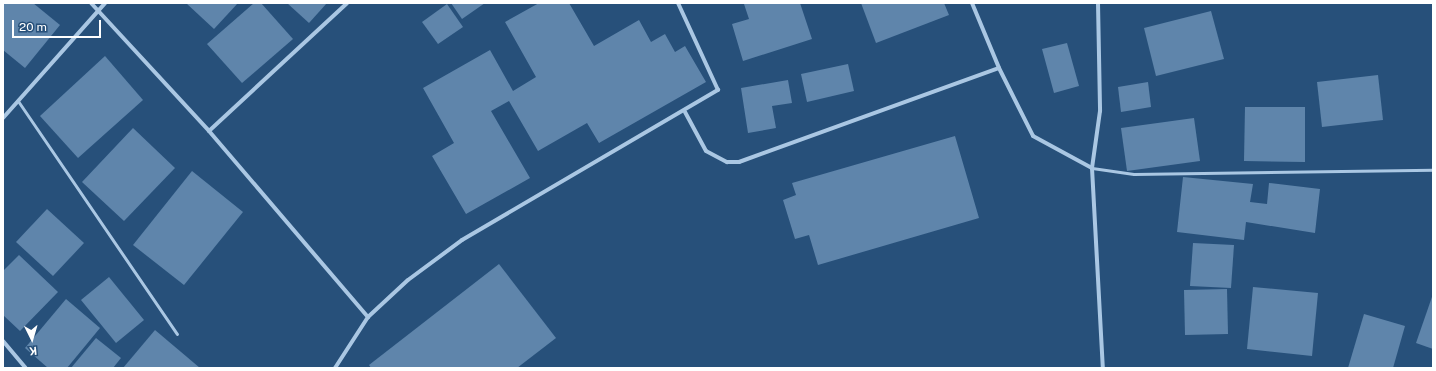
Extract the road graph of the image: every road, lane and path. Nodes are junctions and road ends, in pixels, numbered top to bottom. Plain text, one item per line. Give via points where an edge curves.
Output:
1 (91, 3) edge
2 (105, 3) edge
3 (347, 3) edge
4 (678, 3) edge
5 (972, 3) edge
6 (1098, 3) edge
7 (98, 10) junction
8 (999, 68) junction
9 (18, 101) junction
10 (685, 112) junction
11 (3, 118) edge
12 (209, 131) junction
13 (1092, 168) junction
14 (1433, 170) edge
15 (368, 317) junction
16 (178, 334) dead end
17 (3, 341) edge
18 (26, 368) edge
19 (335, 368) edge
20 (1103, 368) edge

1 - 7 street
2 - 7 street
3 - 12 street
4 - 10 street via 718,90
5 - 8 street
6 - 13 street via 1100,111
7 - 9 street
7 - 12 street
8 - 10 street via 739,162 716,158 706,151
8 - 13 street via 1033,136
9 - 11 street
9 - 16 lane
10 - 15 street via 462,240 408,280
12 - 15 street
13 - 14 lane via 1134,174
13 - 20 street
15 - 19 street
17 - 18 street

